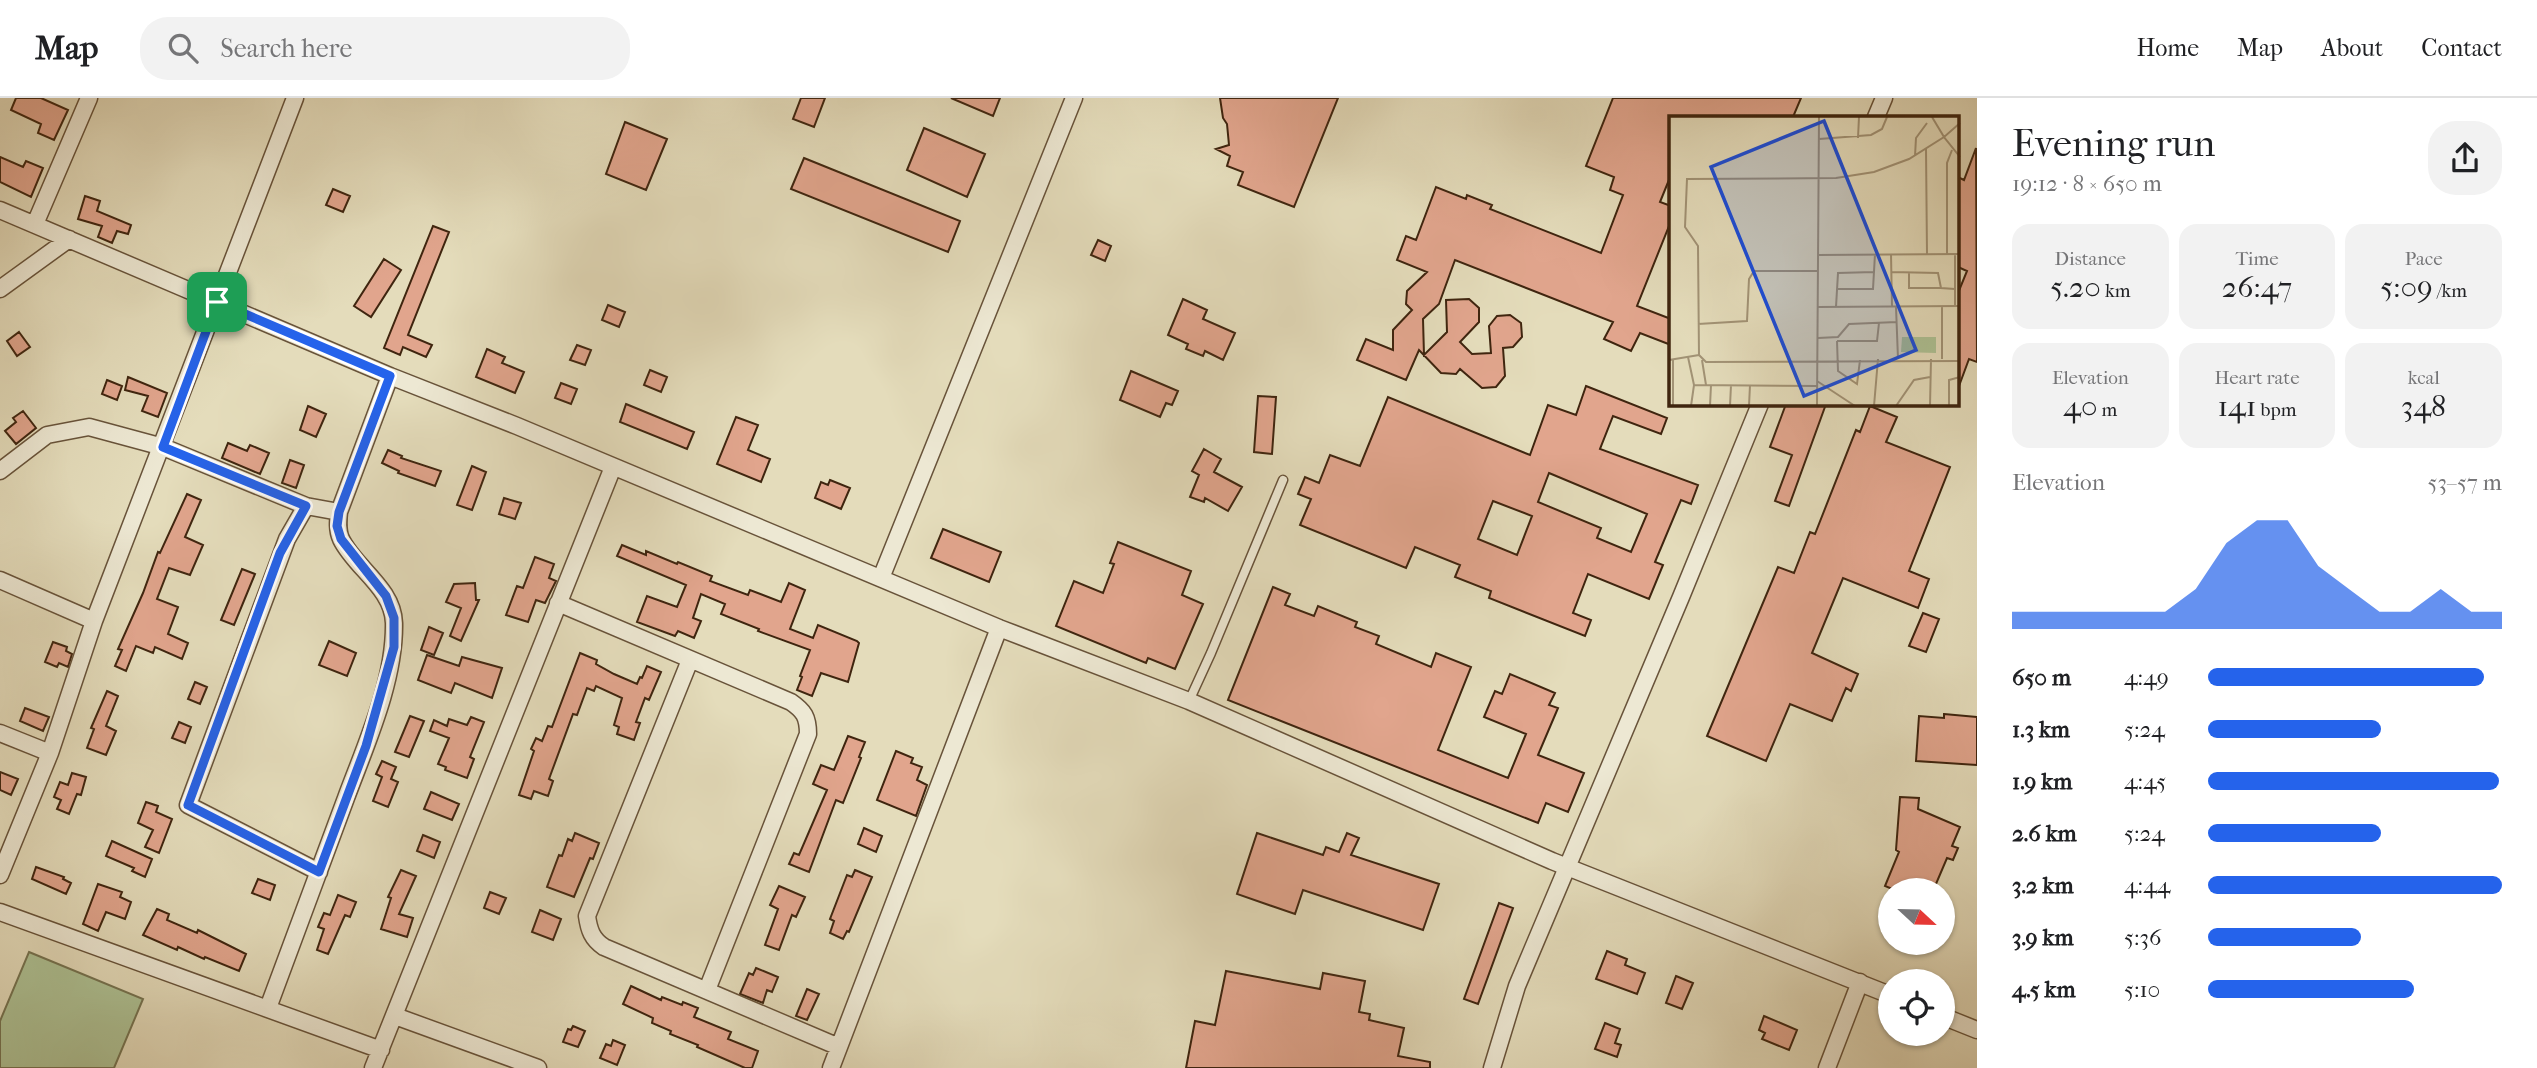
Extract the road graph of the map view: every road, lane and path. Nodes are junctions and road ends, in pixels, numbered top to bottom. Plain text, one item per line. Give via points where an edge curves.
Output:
1 (89, 98) edge
2 (295, 98) edge
3 (1074, 98) edge
4 (1884, 98) edge
5 (1876, 116) edge
6 (0, 210) edge
7 (35, 224) junction
8 (69, 239) junction
9 (0, 289) edge
10 (217, 302) junction
11 (390, 376) junction
12 (1759, 406) edge
13 (163, 447) junction
14 (613, 467) junction
15 (0, 471) edge
16 (1283, 480) dead end
17 (306, 506) junction
18 (339, 512) junction
19 (881, 578) junction
20 (0, 580) edge
21 (558, 603) junction
22 (94, 621) junction
23 (999, 628) junction
24 (690, 660) junction
25 (1189, 701) junction
26 (0, 733) edge
27 (50, 753) junction
28 (1566, 867) junction
29 (319, 872) junction
30 (0, 875) edge
31 (0, 912) edge
32 (1860, 982) junction
33 (707, 990) junction
34 (1878, 990) edge
35 (268, 1008) junction
36 (395, 1016) junction
37 (1955, 1021) edge
38 (1977, 1030) edge
39 (839, 1047) junction
40 (381, 1050) junction
41 (373, 1068) edge
42 (538, 1068) edge
43 (831, 1068) edge
44 (1492, 1068) edge
45 (1827, 1068) edge

1 - 7 street
2 - 10 street
3 - 19 street
4 - 5 street
6 - 7 street
7 - 8 street
8 - 9 street
8 - 10 street
10 - 11 street
10 - 13 street
11 - 14 street
11 - 18 street
12 - 28 street
13 - 15 street via 78,428 47,435
13 - 17 street
13 - 22 street
14 - 19 street
14 - 21 street
16 - 25 lane
17 - 18 street
17 - 29 street via 280,553 188,805
18 - 29 street via 341,539 386,596 394,618 394,647 366,746
19 - 23 street
20 - 22 street
21 - 24 street
21 - 36 street
22 - 27 street
23 - 25 street
23 - 39 street
24 - 33 street via 791,702 808,720 808,734
24 - 33 street via 587,916 594,940 604,947
25 - 28 street
26 - 27 street
27 - 30 street
28 - 32 street
28 - 44 street via 1517,986
29 - 35 street
31 - 35 street
32 - 34 street
32 - 45 street
33 - 39 street
35 - 40 street
36 - 40 street
36 - 42 street
37 - 38 street
39 - 43 street
40 - 41 street

